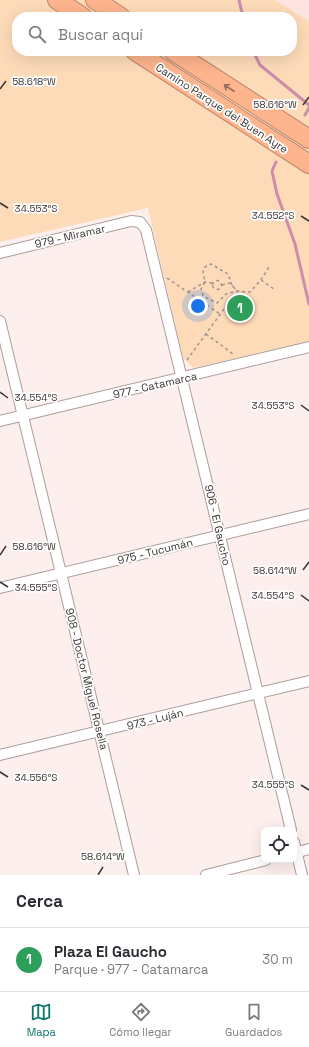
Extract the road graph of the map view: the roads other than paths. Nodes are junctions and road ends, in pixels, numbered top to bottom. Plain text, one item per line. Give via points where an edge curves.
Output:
1 (57, 0) edge
2 (95, 0) edge
3 (75, 12) edge
4 (113, 12) edge
5 (143, 56) edge
6 (182, 56) edge
7 (309, 140) edge
8 (309, 164) edge
9 (140, 222) joint
10 (0, 253) edge
11 (0, 321) edge
12 (309, 347) edge
13 (183, 378) junction
14 (22, 416) junction
15 (0, 421) edge
16 (309, 514) edge
17 (220, 535) junction
18 (60, 574) junction
19 (0, 588) edge
20 (309, 681) edge
21 (258, 694) junction
22 (100, 732) junction
23 (0, 755) edge
24 (290, 827) edge
25 (309, 850) edge
26 (297, 853) edge
27 (297, 859) edge
28 (261, 861) edge
29 (134, 875) edge
30 (206, 875) edge
31 (302, 875) edge

1 - 3 highway
2 - 4 highway
5 - 8 highway, Camino Parque del Buen Ayre
7 -> 6 highway, Camino Parque del Buen Ayre
9 - 10 street, 979 - Miramar via 131,221
9 - 13 street, 906 - El Gaucho via 146,230
11 - 14 street, 908 - Doctor Miguel Rosella
12 - 13 street, 977 - Catamarca
13 - 14 street, 977 - Catamarca
13 - 17 street, 906 - El Gaucho
14 - 15 street, 977 - Catamarca
14 - 18 street, 908 - Doctor Miguel Rosella
16 - 17 street, 975 - Tucumán
17 - 18 street, 975 - Tucumán
17 - 21 street, 906 - El Gaucho
18 - 19 street, 975 - Tucumán
18 - 22 street, 908 - Doctor Miguel Rosella
20 - 21 street, 973 - Luján
21 - 22 street, 973 - Luján
21 - 24 street, 906 - El Gaucho
22 - 23 street, 973 - Luján
22 - 29 street, 908 - Doctor Miguel Rosella
25 - 26 street
27 - 31 street
28 - 30 street

